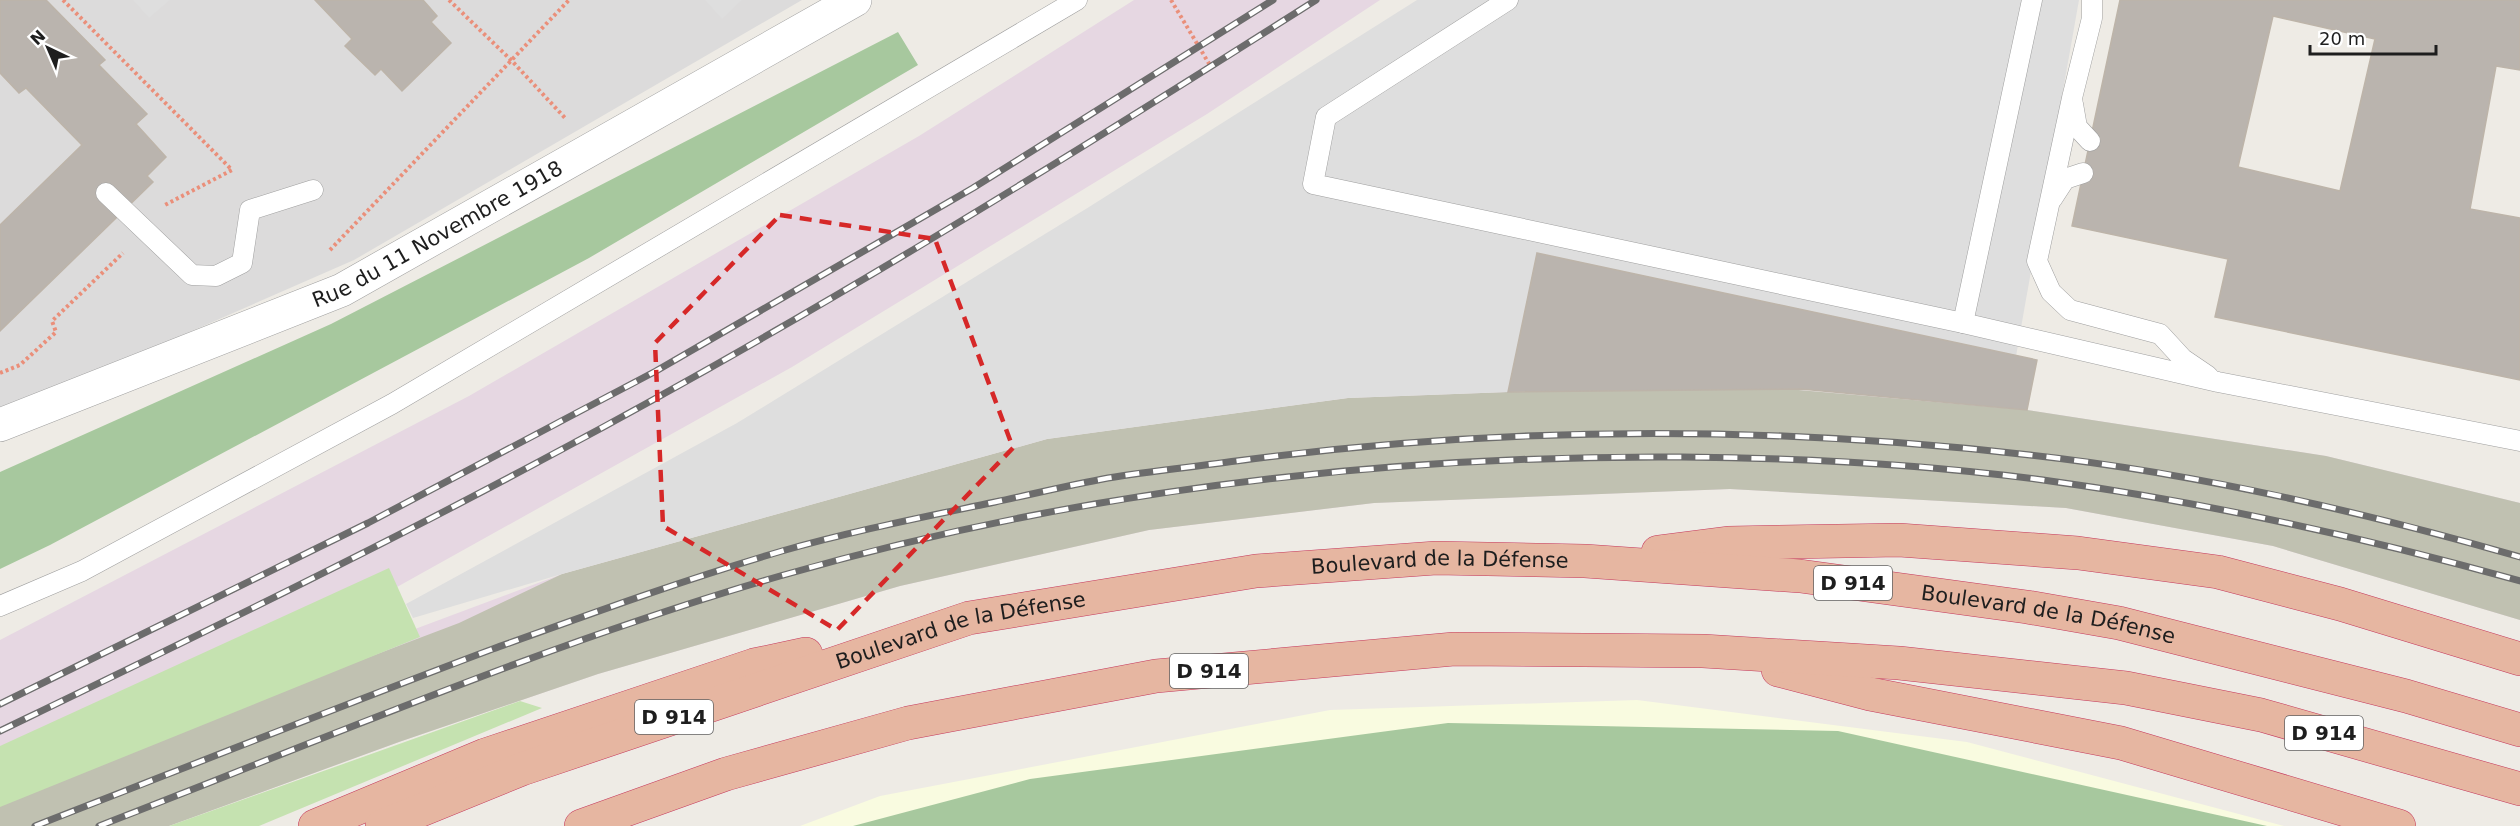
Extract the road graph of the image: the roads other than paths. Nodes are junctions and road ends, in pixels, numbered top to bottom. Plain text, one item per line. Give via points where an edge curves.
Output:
1 (855, 0) edge
2 (1077, 0) edge
3 (1508, 0) edge
4 (2032, 0) edge
5 (2092, 0) edge
6 (2072, 98) junction
7 (2090, 141) dead end
8 (2083, 173) dead end
9 (313, 190) dead end
10 (106, 193) dead end
11 (2049, 203) junction
12 (1963, 323) junction
13 (2218, 382) junction
14 (0, 425) edge
15 (2520, 441) edge
16 (1585, 561) junction
17 (0, 606) edge
18 (969, 618) junction
19 (1703, 651) junction
20 (2520, 659) edge
21 (2520, 730) edge
22 (726, 774) junction
23 (2520, 789) edge
24 (315, 826) edge
25 (382, 826) edge
26 (582, 826) edge
27 (612, 826) edge
28 (2399, 826) edge

1 - 14 street, Rue du 11 Novembre 1918 via 342,290
2 - 17 lane via 392,404 82,571
3 - 12 lane via 1326,117 1313,184
4 - 12 lane
5 - 6 lane via 2092,18
6 - 7 lane via 2077,127
6 - 11 lane
8 - 11 lane via 2065,178
9 - 10 lane via 250,210 242,263 216,276 192,276
11 - 13 lane via 2037,261 2051,292 2070,310 2160,334 2183,359
12 - 13 lane
13 - 15 lane
16 - 18 highway, Boulevard de la Défense / D 914 via 1436,558 1256,572
16 - 20 highway via 1728,543 1899,540 2078,553 2218,572 2340,604
16 - 21 highway, Boulevard de la Défense / D 914 via 1800,576 2119,623 2406,696
18 - 24 highway via 754,665 485,755
18 - 25 highway, Boulevard de la Défense / D 914 via 522,769
19 - 22 highway, D 914 via 1454,649 1156,676 908,723
19 - 23 highway, D 914 via 1899,663 2126,688 2261,715
19 - 28 highway via 1870,693 2121,743
22 - 26 highway, D 914
22 - 27 highway

